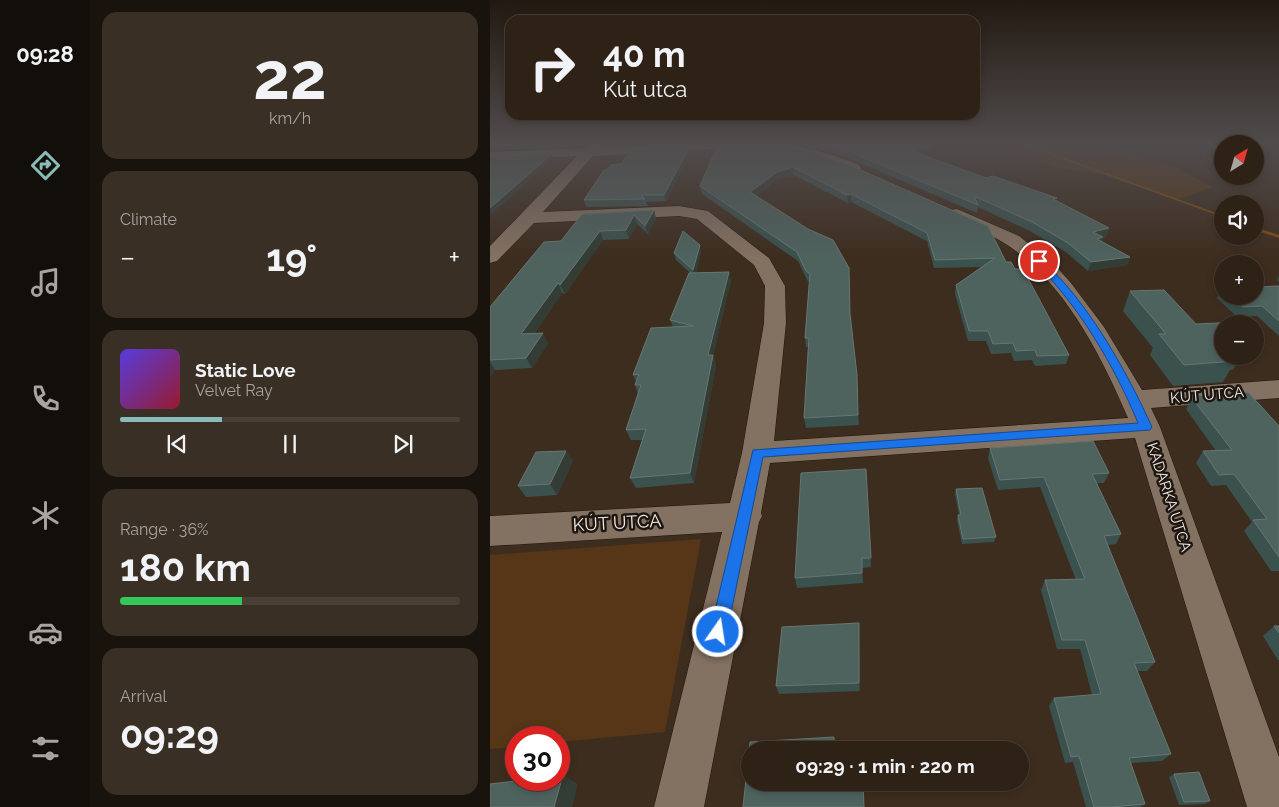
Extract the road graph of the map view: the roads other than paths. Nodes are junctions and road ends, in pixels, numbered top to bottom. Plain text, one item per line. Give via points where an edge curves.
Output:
1 (562, 182) edge
2 (936, 204) edge
3 (529, 218) junction
4 (490, 257) edge
5 (1279, 389) edge
6 (1134, 400) junction
7 (1146, 427) junction
8 (757, 453) junction
9 (745, 516) junction
10 (490, 531) edge
11 (679, 807) edge
12 (1272, 807) edge

1 - 3 street
2 - 6 street, KADARKA UTCA via 1027,250 1062,285 1092,327
3 - 4 street
3 - 8 street via 691,212 718,226 762,262 775,286 775,323
5 - 6 street, KÚT UTCA
6 - 7 street, KADARKA UTCA
7 - 8 street
7 - 12 street, KADARKA UTCA
8 - 9 street
9 - 10 street, KÚT UTCA
9 - 11 street

